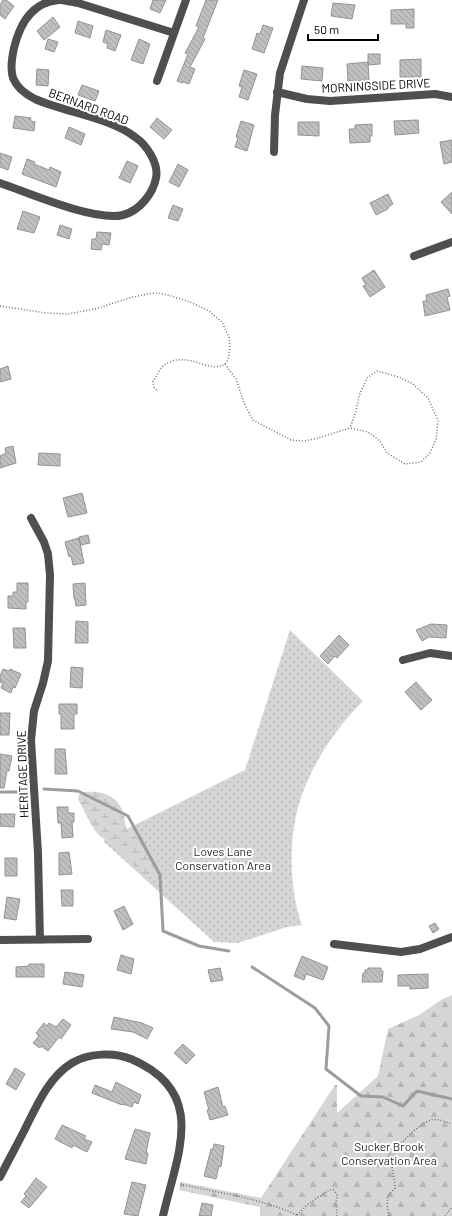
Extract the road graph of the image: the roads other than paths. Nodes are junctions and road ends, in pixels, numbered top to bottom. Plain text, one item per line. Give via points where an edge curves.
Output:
1 (61, 0) edge
2 (186, 0) edge
3 (304, 0) edge
4 (174, 33) junction
5 (157, 82) dead end
6 (277, 92) junction
7 (452, 97) edge
8 (274, 152) dead end
9 (0, 183) edge
10 (452, 242) edge
11 (414, 256) dead end
12 (31, 518) dead end
13 (452, 656) edge
14 (403, 660) dead end
15 (452, 937) edge
16 (88, 939) dead end
17 (0, 940) edge
18 (40, 940) junction
19 (334, 944) dead end
20 (0, 1177) edge
21 (164, 1216) edge

1 - 4 street, BERNARD ROAD
1 - 9 street, BERNARD ROAD via 39,6 24,22 13,55 12,69 15,81 26,94 36,99 122,129 137,138 154,162 156,180 137,208 128,214 112,216 76,210
2 - 4 street
3 - 6 street via 283,62
4 - 5 street
6 - 7 street, MORNINGSIDE DRIVE via 330,101 435,94
6 - 8 street
10 - 11 street
12 - 18 street, HERITAGE DRIVE via 44,542 50,575 48,661 34,711 31,735
13 - 14 street via 430,653
15 - 19 street via 420,949 401,952
16 - 18 street
17 - 18 street
20 - 21 street via 42,1096 55,1078 72,1063 89,1056 127,1057 161,1077 174,1094 181,1111 180,1148

